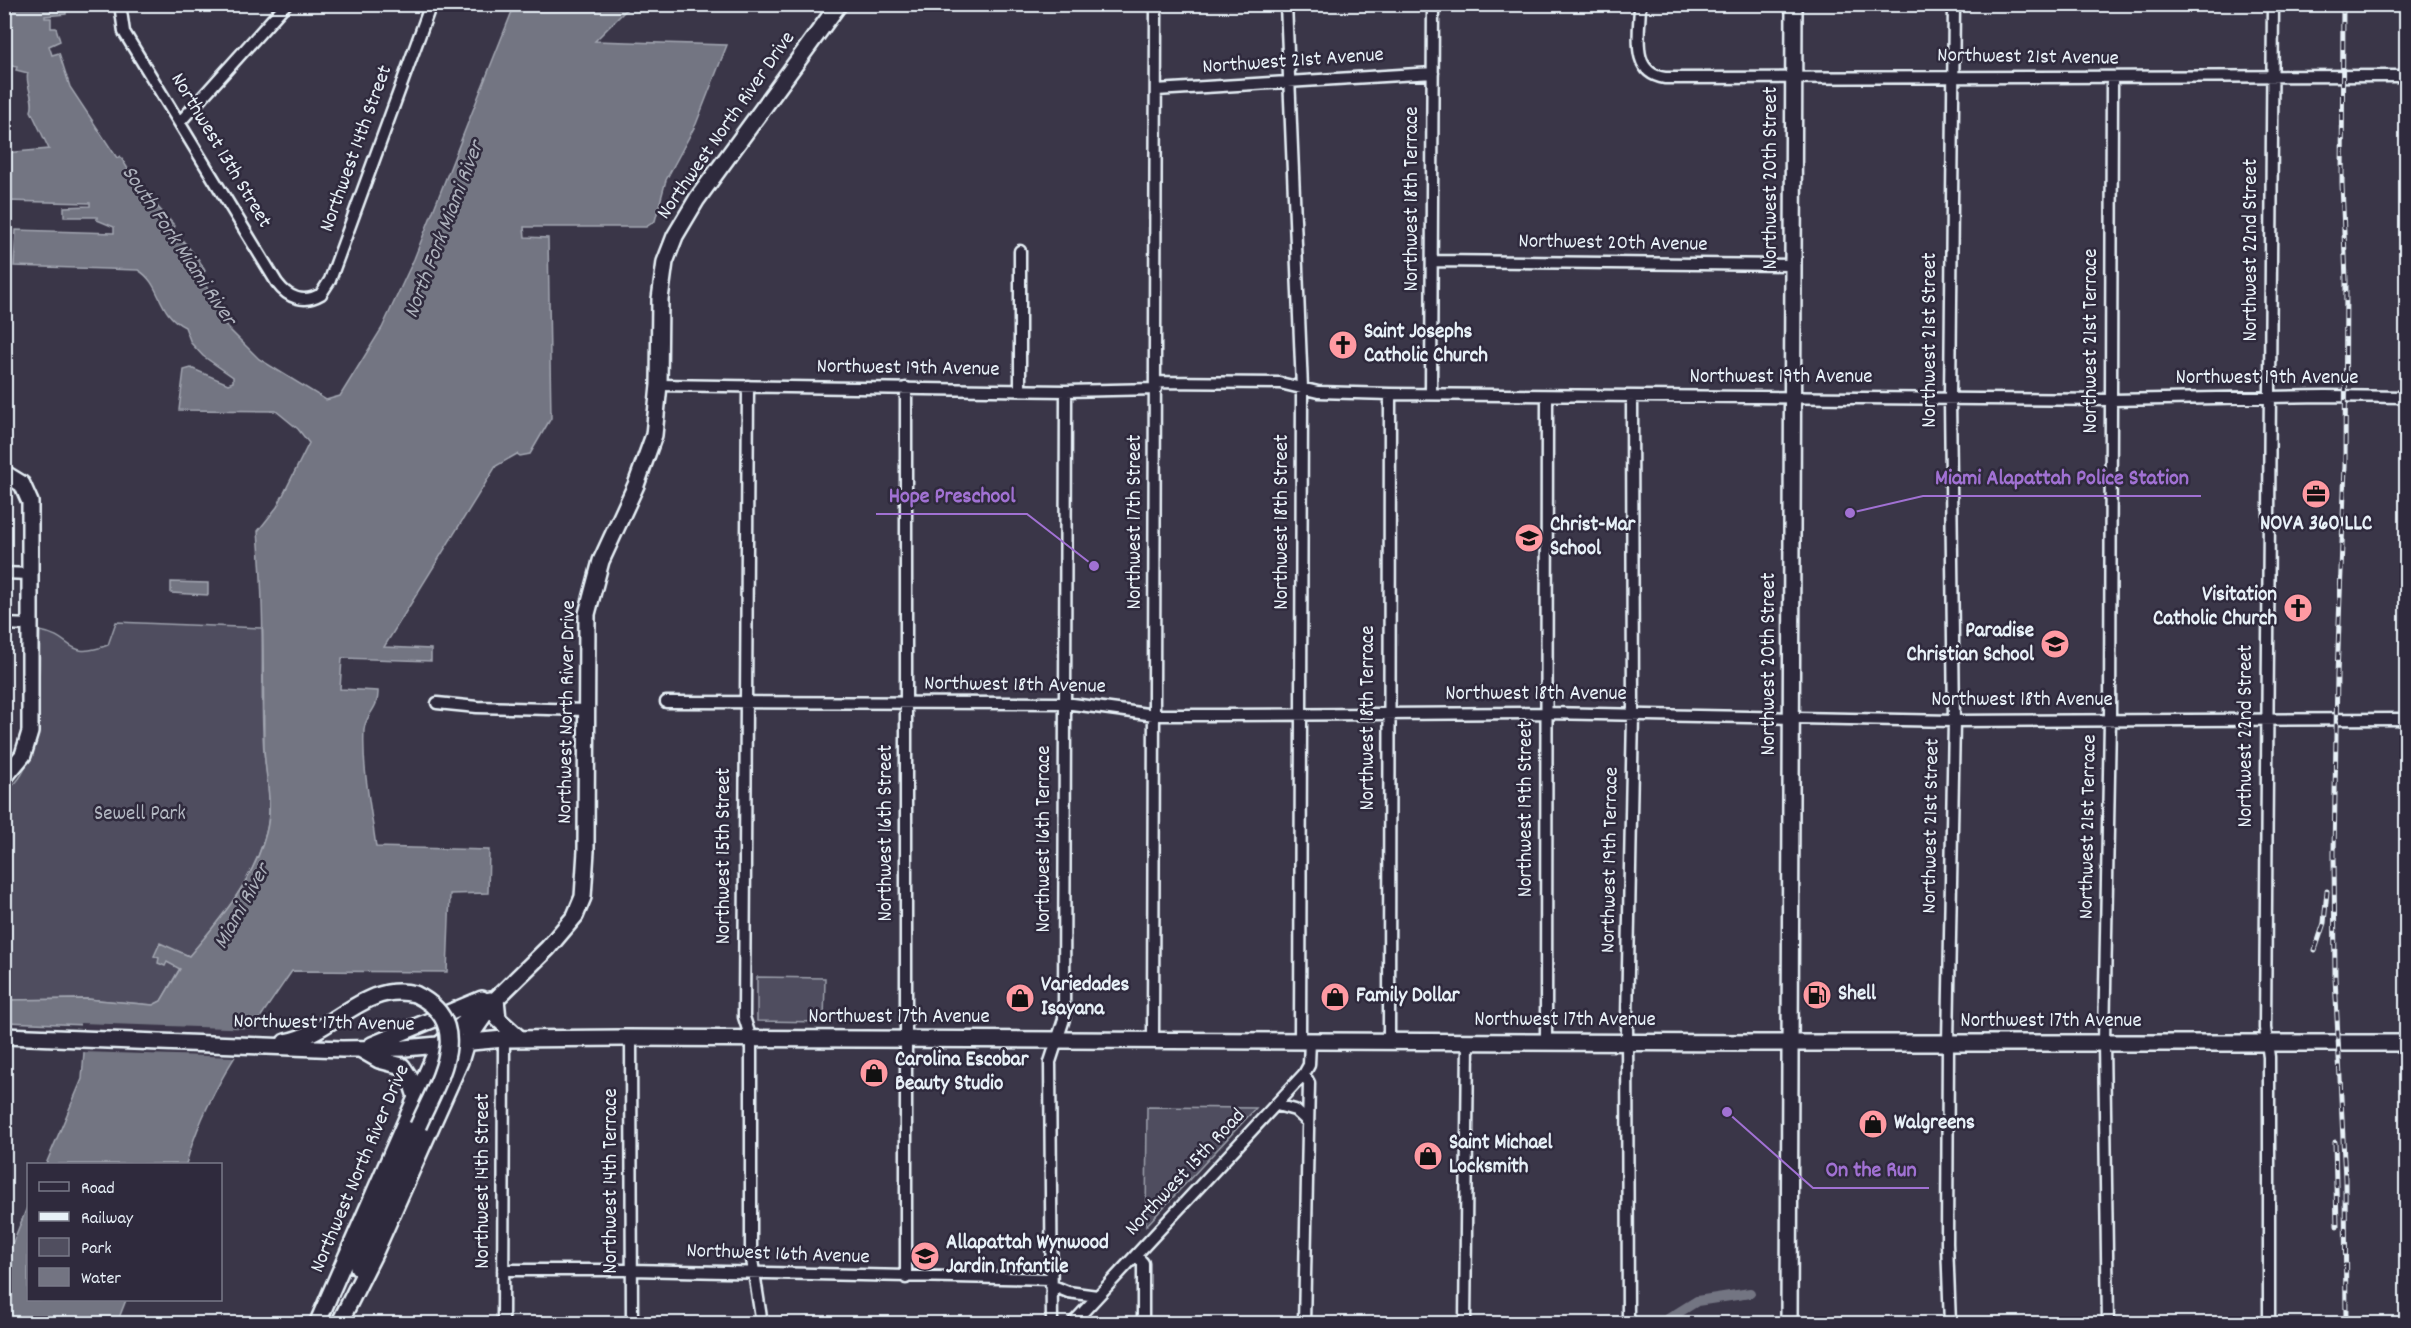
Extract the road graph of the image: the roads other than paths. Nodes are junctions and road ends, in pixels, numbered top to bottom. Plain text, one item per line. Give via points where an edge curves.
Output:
1 (120, 4) edge
2 (286, 4) edge
3 (430, 4) edge
4 (839, 4) edge
5 (1156, 4) edge
6 (1286, 4) edge
7 (1433, 4) edge
8 (1640, 4) edge
9 (1794, 4) edge
10 (1954, 4) edge
11 (2273, 4) edge
12 (1433, 73) junction
13 (1953, 76) junction
14 (2406, 76) edge
15 (1793, 78) junction
16 (2112, 79) junction
17 (2272, 79) junction
18 (1289, 82) junction
19 (1156, 90) junction
20 (180, 122) junction
21 (1020, 250) dead end
22 (1433, 261) junction
23 (1793, 265) junction
24 (309, 298) joint
25 (659, 385) junction
26 (1156, 385) junction
27 (748, 386) junction
28 (906, 388) junction
29 (1302, 388) junction
30 (1020, 390) junction
31 (1066, 391) junction
32 (1390, 394) junction
33 (1431, 394) junction
34 (1547, 396) junction
35 (1632, 397) junction
36 (2270, 397) junction
37 (2406, 397) edge
38 (1792, 398) junction
39 (1950, 399) junction
40 (2112, 400) junction
41 (4, 473) edge
42 (4, 573) edge
43 (30, 574) junction
44 (4, 624) edge
45 (30, 625) junction
46 (437, 702) dead end
47 (666, 702) dead end
48 (745, 702) junction
49 (906, 703) junction
50 (1065, 703) junction
51 (586, 710) junction
52 (1388, 713) junction
53 (1546, 713) junction
54 (1302, 714) junction
55 (1155, 715) junction
56 (1633, 715) junction
57 (1791, 718) junction
58 (2406, 719) edge
59 (2266, 720) junction
60 (1954, 721) junction
61 (2110, 721) junction
62 (4, 778) edge
63 (500, 994) junction
64 (4, 1036) edge
65 (632, 1038) junction
66 (512, 1039) junction
67 (751, 1039) junction
68 (906, 1039) junction
69 (1057, 1040) junction
70 (1153, 1040) junction
71 (1305, 1041) junction
72 (1389, 1041) junction
73 (466, 1042) junction
74 (1468, 1042) junction
75 (1546, 1042) junction
76 (2104, 1042) junction
77 (2267, 1042) junction
78 (2406, 1042) edge
79 (1629, 1043) junction
80 (1790, 1043) junction
81 (1948, 1043) junction
82 (268, 1045) junction
83 (439, 1045) junction
84 (360, 1049) junction
85 (1304, 1074) junction
86 (416, 1097) junction
87 (1277, 1105) junction
88 (1307, 1121) junction
89 (1136, 1255) junction
90 (503, 1270) junction
91 (631, 1270) junction
92 (755, 1273) junction
93 (906, 1278) junction
94 (1051, 1282) junction
95 (1097, 1296) junction
96 (340, 1319) edge
97 (317, 1323) edge
98 (503, 1323) edge
99 (632, 1323) edge
100 (762, 1323) edge
101 (1052, 1323) edge
102 (1072, 1323) edge
103 (1143, 1323) edge
104 (1304, 1323) edge
105 (1465, 1323) edge
106 (1628, 1323) edge
107 (1790, 1323) edge
108 (1950, 1323) edge
109 (2108, 1323) edge
110 (2269, 1323) edge

1 - 20 street, Northwest 13th Street via 124,32
2 - 20 street
3 - 24 street, Northwest 14th Street via 330,280 321,294
4 - 25 main road, Northwest North River Drive via 697,199 675,236 660,289
5 - 19 street, Northwest 17th Street
6 - 18 street, Northwest 18th Street
7 - 12 street, Northwest 18th Terrace
8 - 15 street, Northwest 21st Avenue via 1640,58 1650,75
9 - 15 main road, Northwest 20th Street
10 - 13 street, Northwest 21st Street
11 - 17 street, Northwest 22nd Street
12 - 18 street, Northwest 21st Avenue
12 - 22 street, Northwest 18th Terrace
13 - 15 street, Northwest 21st Avenue
13 - 16 street, Northwest 21st Avenue
13 - 39 street, Northwest 21st Street
14 - 17 street, Northwest 21st Avenue
15 - 23 main road, Northwest 20th Street
16 - 17 street, Northwest 21st Avenue
16 - 40 street, Northwest 21st Terrace
17 - 36 street, Northwest 22nd Street
18 - 19 street, Northwest 21st Avenue
18 - 29 street, Northwest 18th Street
19 - 26 street, Northwest 17th Street
20 - 24 street, Northwest 13th Street via 277,283 289,296
21 - 30 street
22 - 23 street, Northwest 20th Avenue
22 - 33 street, Northwest 18th Terrace
23 - 38 main road, Northwest 20th Street
25 - 27 street, Northwest 19th Avenue
25 - 51 main road, Northwest North River Drive via 647,460 600,561 591,590 586,627
26 - 29 street, Northwest 19th Avenue via 1280,383
26 - 31 street, Northwest 19th Avenue
26 - 55 street, Northwest 17th Street
27 - 28 street, Northwest 19th Avenue
27 - 48 street, Northwest 15th Street
28 - 30 street, Northwest 19th Avenue
28 - 49 street, Northwest 16th Street
29 - 32 street, Northwest 19th Avenue
29 - 54 street, Northwest 18th Street
30 - 31 street, Northwest 19th Avenue
31 - 50 street, Northwest 16th Terrace
32 - 33 street, Northwest 19th Avenue
32 - 52 street, Northwest 18th Terrace
33 - 34 street, Northwest 19th Avenue
34 - 35 street, Northwest 19th Avenue
34 - 53 street, Northwest 19th Street
35 - 38 street, Northwest 19th Avenue
35 - 56 street, Northwest 19th Terrace
36 - 37 street, Northwest 19th Avenue
36 - 40 street, Northwest 19th Avenue
36 - 59 street, Northwest 22nd Street
38 - 39 street, Northwest 19th Avenue
38 - 57 main road, Northwest 20th Street
39 - 40 street, Northwest 19th Avenue
39 - 60 street, Northwest 21st Street
40 - 61 street, Northwest 21st Terrace
41 - 43 main road via 18,480 28,495
42 - 43 street
43 - 45 main road
44 - 45 street
45 - 62 main road via 30,732 23,755
46 - 51 street
47 - 48 street, Northwest 18th Avenue
48 - 49 street, Northwest 18th Avenue
48 - 67 street, Northwest 15th Street via 744,1017
49 - 50 street, Northwest 18th Avenue
49 - 68 street, Northwest 16th Street
50 - 55 street, Northwest 18th Avenue
50 - 69 street, Northwest 16th Terrace via 1064,1018
51 - 63 main road, Northwest North River Drive via 586,851 580,907 548,948
52 - 53 street, Northwest 18th Avenue
52 - 54 street, Northwest 18th Avenue
52 - 72 street, Northwest 18th Terrace
53 - 56 street, Northwest 18th Avenue
53 - 75 street, Northwest 19th Street
54 - 55 street, Northwest 18th Avenue
54 - 71 street, Northwest 18th Street
55 - 70 street, Northwest 17th Street
56 - 57 street, Northwest 18th Avenue
56 - 79 street, Northwest 19th Terrace
57 - 60 street, Northwest 18th Avenue
57 - 80 main road, Northwest 20th Street
58 - 59 street, Northwest 18th Avenue
59 - 61 street, Northwest 18th Avenue
59 - 77 street, Northwest 22nd Street
60 - 61 street, Northwest 18th Avenue
60 - 81 street, Northwest 21st Street
61 - 76 street, Northwest 21st Terrace
63 - 66 main road via 498,1019
63 - 73 main road, Northwest North River Drive
63 - 83 main road, Northwest North River Drive
63 - 84 main road
64 - 82 main road, Northwest 17th Avenue
65 - 66 main road, Northwest 17th Avenue
65 - 67 main road, Northwest 17th Avenue
65 - 91 street, Northwest 14th Terrace
66 - 73 main road, Northwest 17th Avenue
66 - 90 street, Northwest 14th Street
67 - 68 main road, Northwest 17th Avenue
67 - 92 street, Northwest 15th Street via 751,1253
68 - 69 main road, Northwest 17th Avenue
68 - 93 street, Northwest 16th Street
69 - 70 main road, Northwest 17th Avenue
69 - 94 street, Northwest 16th Terrace via 1050,1062
70 - 71 main road, Northwest 17th Avenue
71 - 72 main road, Northwest 17th Avenue
71 - 85 street, Northwest 15th Road via 1309,1065
72 - 74 main road, Northwest 17th Avenue
73 - 83 main road, Northwest 17th Avenue
73 - 96 main road, Northwest North River Drive via 376,1250
74 - 75 main road, Northwest 17th Avenue
74 - 105 street
75 - 79 main road, Northwest 17th Avenue
76 - 77 main road, Northwest 17th Avenue
76 - 81 main road, Northwest 17th Avenue
76 - 109 street, Northwest 21st Terrace
77 - 78 main road, Northwest 17th Avenue
77 - 110 street, Northwest 22nd Street
79 - 80 main road, Northwest 17th Avenue
79 - 106 street, Northwest 19th Terrace
80 - 81 main road, Northwest 17th Avenue
80 - 107 main road, Northwest 20th Street
81 - 108 street, Northwest 21st Street
82 - 84 main road, Northwest 17th Avenue
82 - 96 main road, bridge via 315,1032 380,993 396,990 416,994 437,1010 446,1026 447,1058 363,1253
83 - 84 main road, Northwest 17th Avenue
83 - 86 main road, Northwest North River Drive
84 - 86 main road via 379,1060 402,1066
85 - 87 street, Northwest 15th Road
85 - 88 street via 1309,1083
86 - 97 main road, Northwest North River Drive
87 - 88 street via 1295,1110
87 - 89 street, Northwest 15th Road
88 - 104 street
89 - 95 street, Northwest 15th Road
89 - 103 street via 1143,1263
90 - 91 street, Northwest 16th Avenue
90 - 98 street, Northwest 14th Street
91 - 92 street, Northwest 16th Avenue
91 - 99 street, Northwest 14th Terrace
92 - 93 street, Northwest 16th Avenue
92 - 100 street, Northwest 15th Street
93 - 94 street, Northwest 16th Avenue
94 - 95 street via 1068,1292
94 - 101 street, Northwest 16th Terrace
95 - 102 street, Northwest 15th Road

